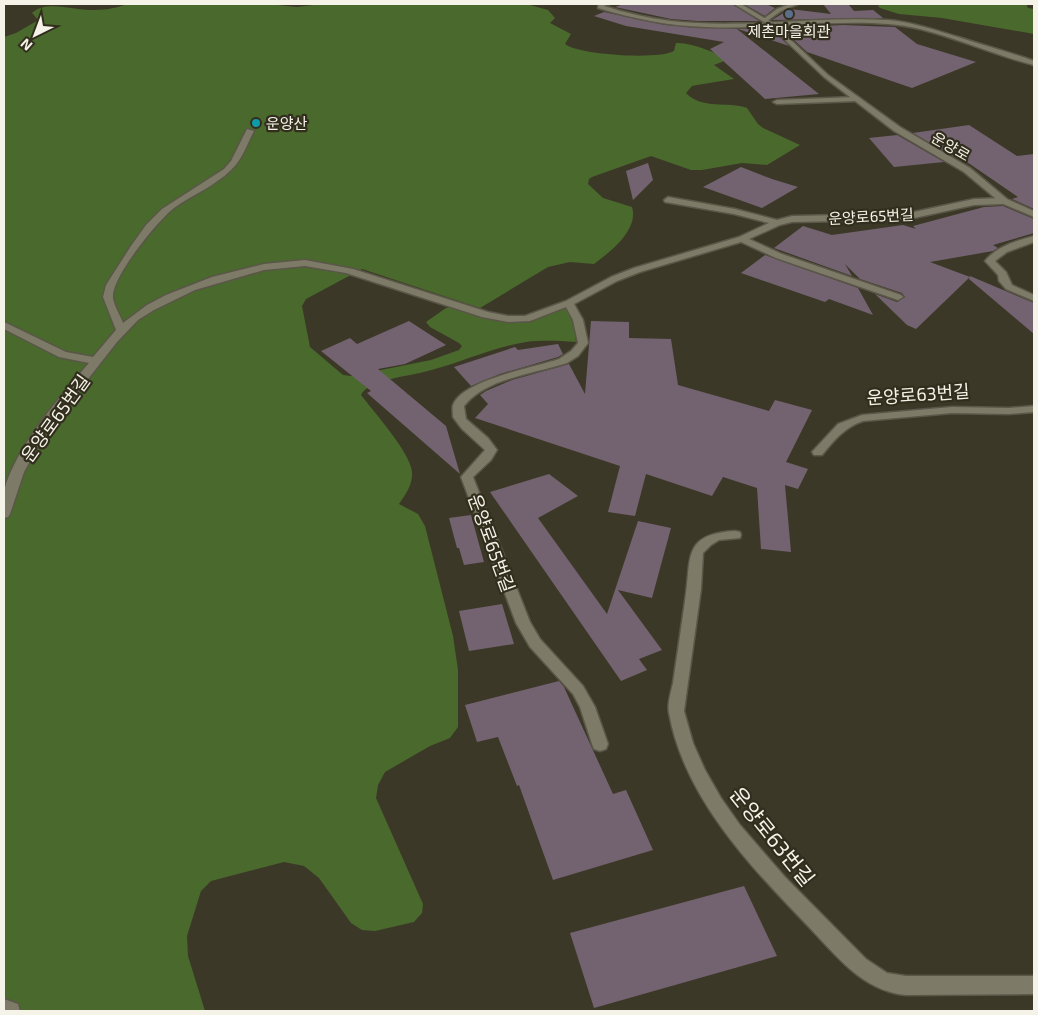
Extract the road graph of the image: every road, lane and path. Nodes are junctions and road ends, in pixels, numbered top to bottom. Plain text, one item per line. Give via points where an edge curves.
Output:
1 (600, 4) edge
2 (737, 4) edge
3 (795, 4) edge
4 (768, 22) junction
5 (1034, 63) edge
6 (855, 99) junction
7 (777, 102) dead end
8 (250, 131) dead end
9 (668, 200) dead end
10 (1004, 201) junction
11 (1034, 214) edge
12 (777, 223) junction
13 (742, 239) junction
14 (1034, 239) edge
15 (898, 297) dead end
16 (1034, 298) edge
17 (569, 303) junction
18 (4, 325) edge
19 (121, 331) junction
20 (96, 361) junction
21 (1034, 409) edge
22 (818, 452) dead end
23 (4, 514) edge
24 (735, 535) dead end
25 (600, 744) dead end
26 (1034, 985) edge
27 (4, 1008) edge
28 (11, 1011) edge

1 - 4 street via 600,8 681,24 712,26
2 - 4 street, 운양로
3 - 4 street via 778,10
4 - 5 street via 897,23
4 - 6 street, 운양로
6 - 7 street
6 - 10 street, 운양로 via 912,139 967,170
8 - 19 street via 225,172 184,197 151,225 111,285 108,297
9 - 12 street via 728,210
10 - 11 street, 운양로
10 - 12 street, 운양로65번길 via 974,202 893,217 792,219
12 - 13 street, 운양로65번길
13 - 15 street via 778,256
13 - 17 street, 운양로65번길 via 637,270
14 - 16 street via 1005,250 990,261 1009,286
17 - 19 street, 운양로65번길 via 526,319 508,319 330,266 288,263 240,273 186,291 146,310
17 - 25 street, 운양로65번길 via 578,320 583,343 576,353 563,361 475,390 462,398 458,415 491,450 488,458 473,468 467,477 523,623 536,643 578,690
18 - 20 street, 운양로65번길 via 63,355
19 - 20 street, 운양로65번길
20 - 23 street, 운양로65번길 via 41,431 13,482
21 - 22 street, 운양로63번길 via 952,410 862,418 837,430
24 - 26 street, 운양로63번길 via 717,536 697,552 676,711 698,772 725,819 797,902 861,967 883,981 910,986
27 - 28 street

